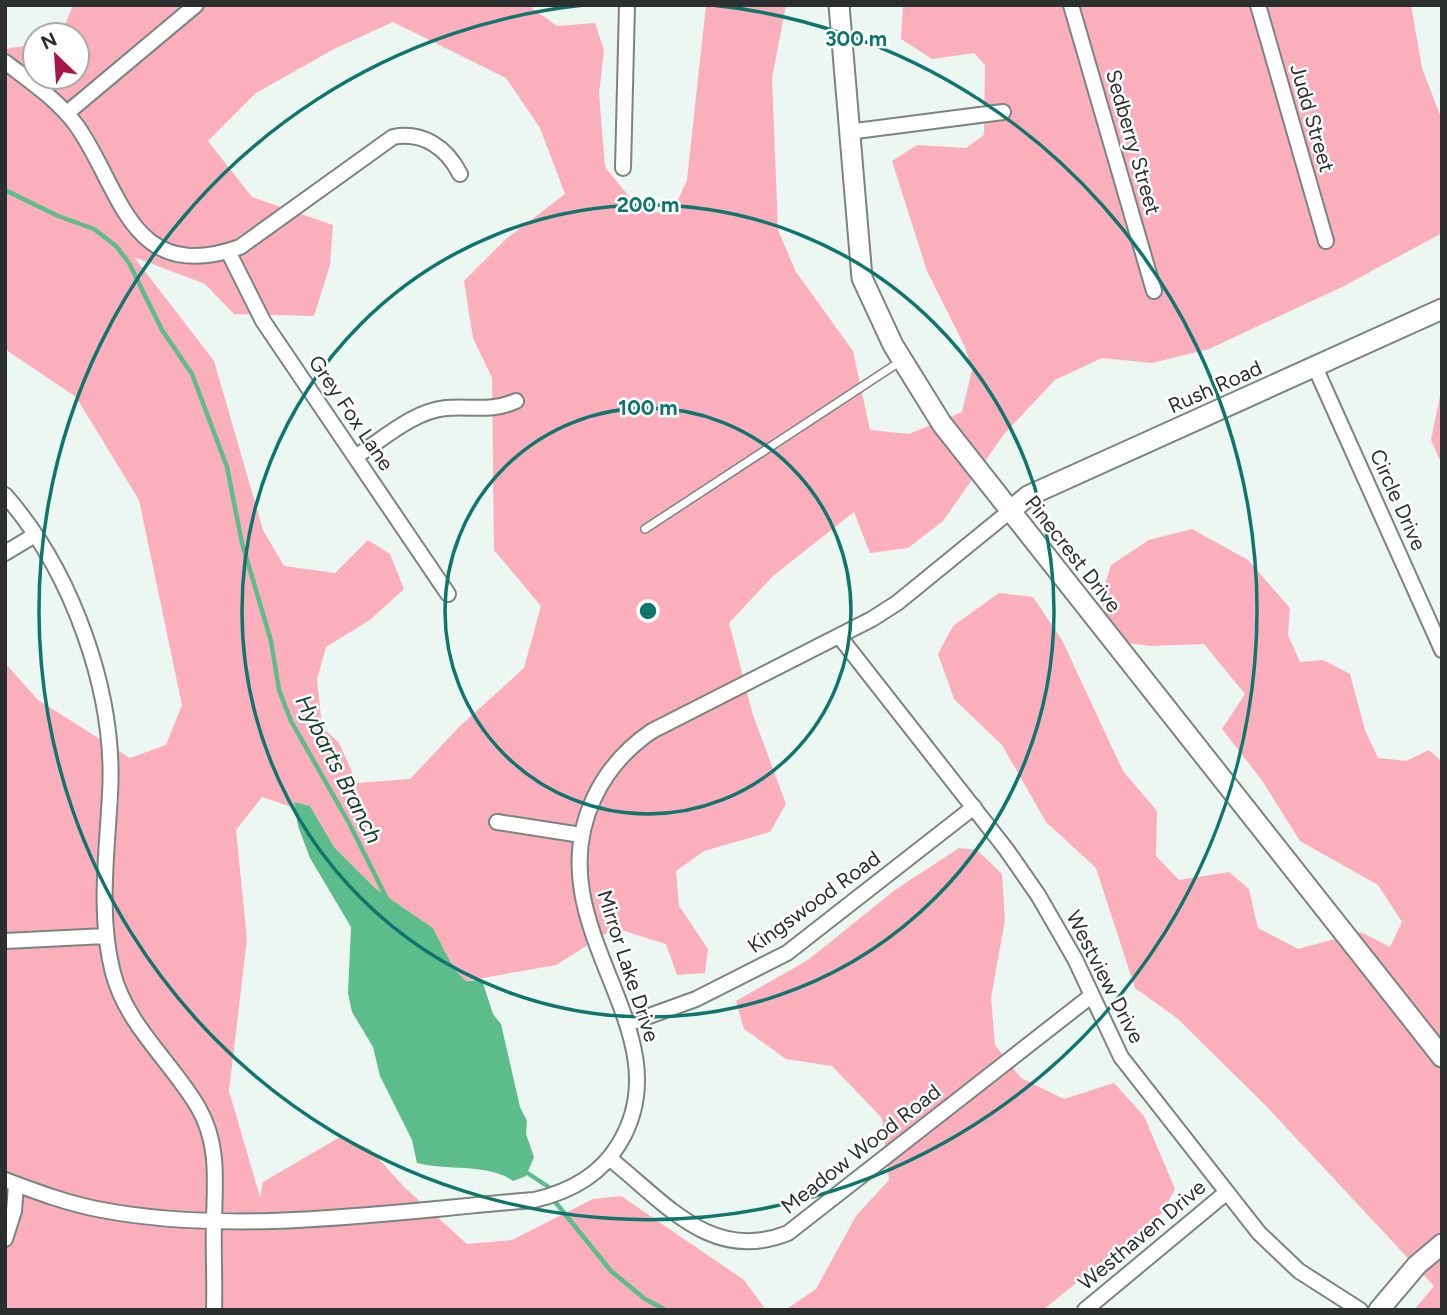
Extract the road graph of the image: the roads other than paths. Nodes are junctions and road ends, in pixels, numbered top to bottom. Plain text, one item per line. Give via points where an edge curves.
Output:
1 (196, 5) edge
2 (626, 5) edge
3 (839, 5) edge
4 (1071, 5) edge
5 (1258, 5) edge
6 (5, 62) edge
7 (1003, 112) dead end
8 (67, 113) junction
9 (848, 132) junction
10 (623, 169) dead end
11 (460, 174) dead end
12 (1326, 242) dead end
13 (228, 251) junction
14 (1154, 291) dead end
15 (1442, 310) edge
16 (901, 361) junction
17 (1315, 367) junction
18 (516, 401) dead end
19 (355, 457) junction
20 (5, 495) edge
21 (1010, 511) junction
22 (645, 529) dead end
23 (35, 535) junction
24 (5, 553) edge
25 (448, 594) dead end
26 (839, 636) junction
27 (1442, 650) edge
28 (974, 807) junction
29 (497, 822) dead end
30 (581, 835) junction
31 (106, 936) junction
32 (5, 941) edge
33 (1091, 996) junction
34 (627, 1024) junction
35 (1442, 1057) edge
36 (609, 1158) junction
37 (11, 1182) edge
38 (1227, 1192) junction
39 (214, 1220) junction
40 (5, 1239) edge
41 (1442, 1244) edge
42 (214, 1310) edge
43 (1085, 1310) edge
44 (1360, 1310) edge
45 (1379, 1310) edge

1 - 8 street
2 - 10 street
3 - 9 street, Pinecrest Drive
4 - 14 street, Sedberry Street
5 - 12 street, Judd Street
6 - 8 street
7 - 9 street
8 - 13 street via 122,211 149,239 191,255
9 - 16 street, Pinecrest Drive via 862,278
11 - 13 street via 437,145 420,137 393,137 256,237
13 - 19 street, Grey Fox Lane via 263,321
15 - 17 street, Rush Road
16 - 21 street, Pinecrest Drive via 942,424
16 - 22 lane
17 - 21 street, Rush Road via 1028,496
17 - 27 street, Circle Drive
18 - 19 street via 493,409 446,408 426,413
19 - 25 street, Grey Fox Lane
20 - 23 street
21 - 26 street, Mirror Lake Drive via 897,603
21 - 35 street, Pinecrest Drive
23 - 24 street
23 - 31 street via 82,629 101,691 110,755
26 - 28 street, Westview Drive
26 - 30 street, Mirror Lake Drive via 637,741 597,792
28 - 33 street, Westview Drive via 1038,895
28 - 34 street, Kingswood Road via 787,953 696,999
29 - 30 street
30 - 34 street, Mirror Lake Drive via 581,900
31 - 32 street
31 - 39 street via 126,1006 206,1122 218,1185
33 - 36 street, Meadow Wood Road via 788,1233 771,1240 734,1243 700,1230
33 - 38 street, Westview Drive via 1121,1057
34 - 36 street, Mirror Lake Drive via 637,1062 636,1099 625,1134
36 - 39 street, Mirror Lake Drive via 569,1189 534,1200 351,1215
37 - 39 street, Mirror Lake Drive via 101,1210
37 - 40 street via 14,1211
38 - 43 street, Westhaven Drive
38 - 44 street, Westview Drive via 1278,1253 1329,1293
39 - 42 street
41 - 45 street

